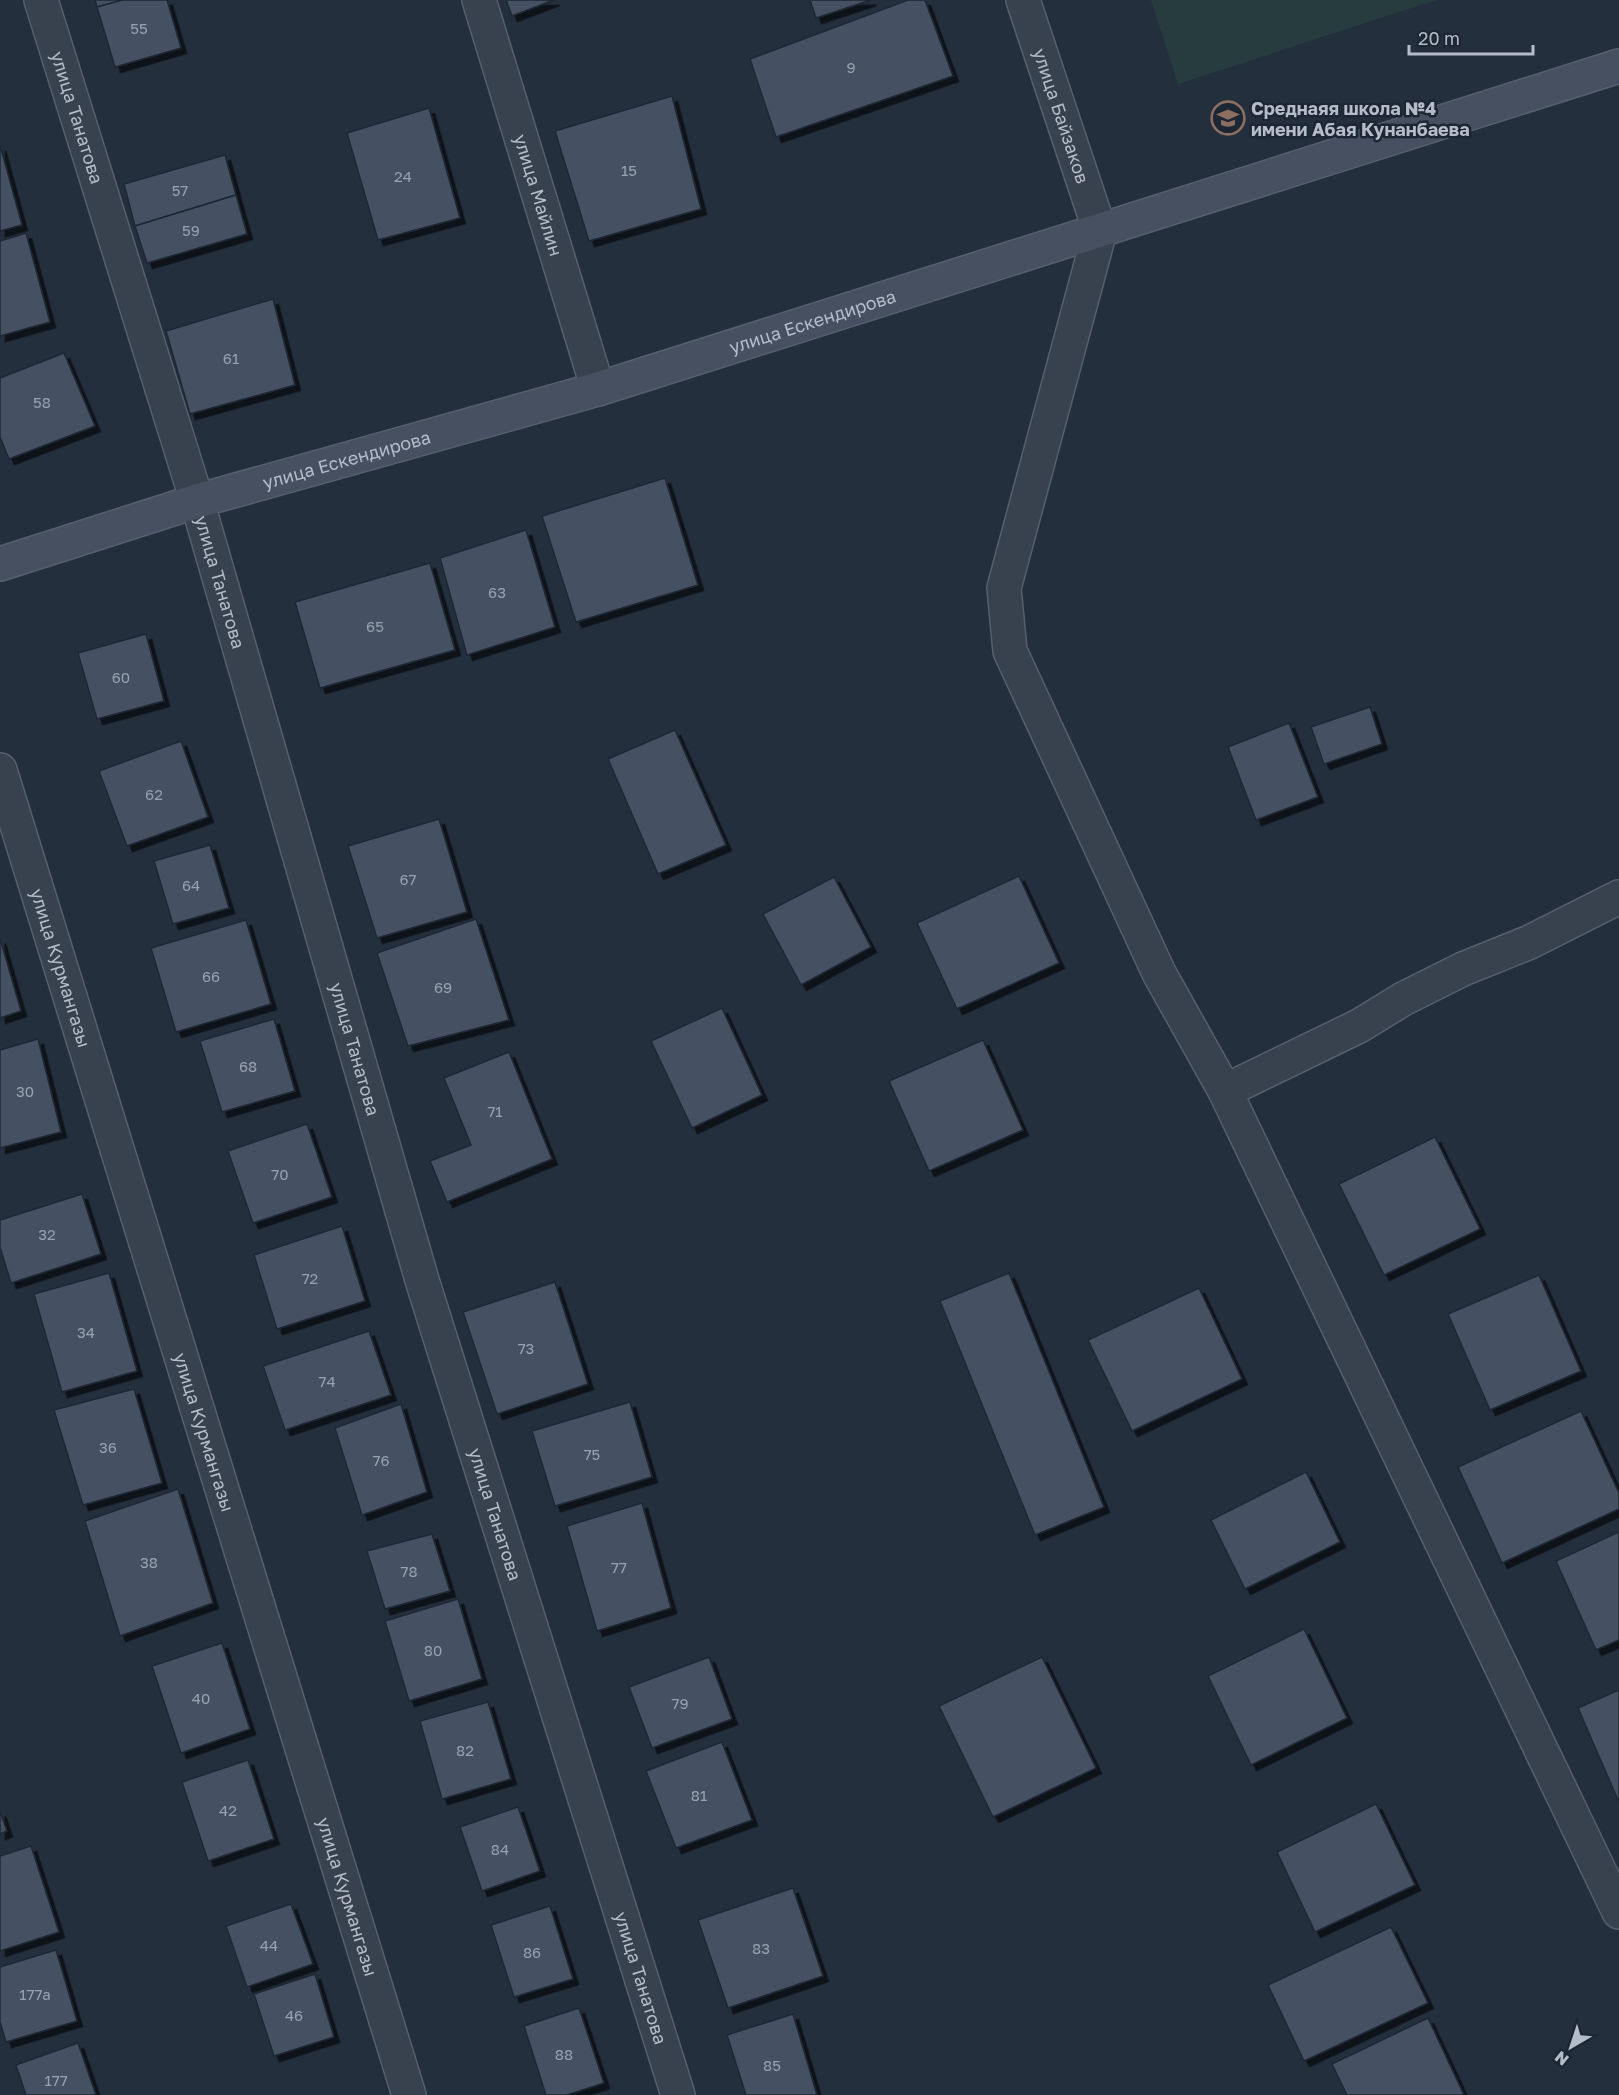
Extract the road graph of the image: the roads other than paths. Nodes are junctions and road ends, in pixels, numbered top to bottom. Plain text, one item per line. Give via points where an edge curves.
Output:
1 (41, 0) edge
2 (479, 0) edge
3 (1023, 0) edge
4 (1619, 66) edge
5 (1100, 231) junction
6 (598, 389) junction
7 (197, 501) junction
8 (0, 564) edge
9 (0, 770) edge
10 (1619, 897) edge
11 (1225, 1091) junction
12 (1619, 1912) edge
13 (409, 2095) edge
14 (678, 2095) edge

1 - 7 street, улица Танатова
2 - 6 street, улица Майлин
3 - 5 street, улица Байзаков
4 - 5 street, улица Ескендирова
5 - 6 street, улица Ескендирова
5 - 11 street via 1004,588 1010,651 1159,973
6 - 7 street, улица Ескендирова
7 - 8 street, улица Ескендирова
7 - 14 street, улица Танатова via 422,1280
9 - 13 street, улица Курмангазы
10 - 11 street via 1530,942 1463,969 1359,1026
11 - 12 street

